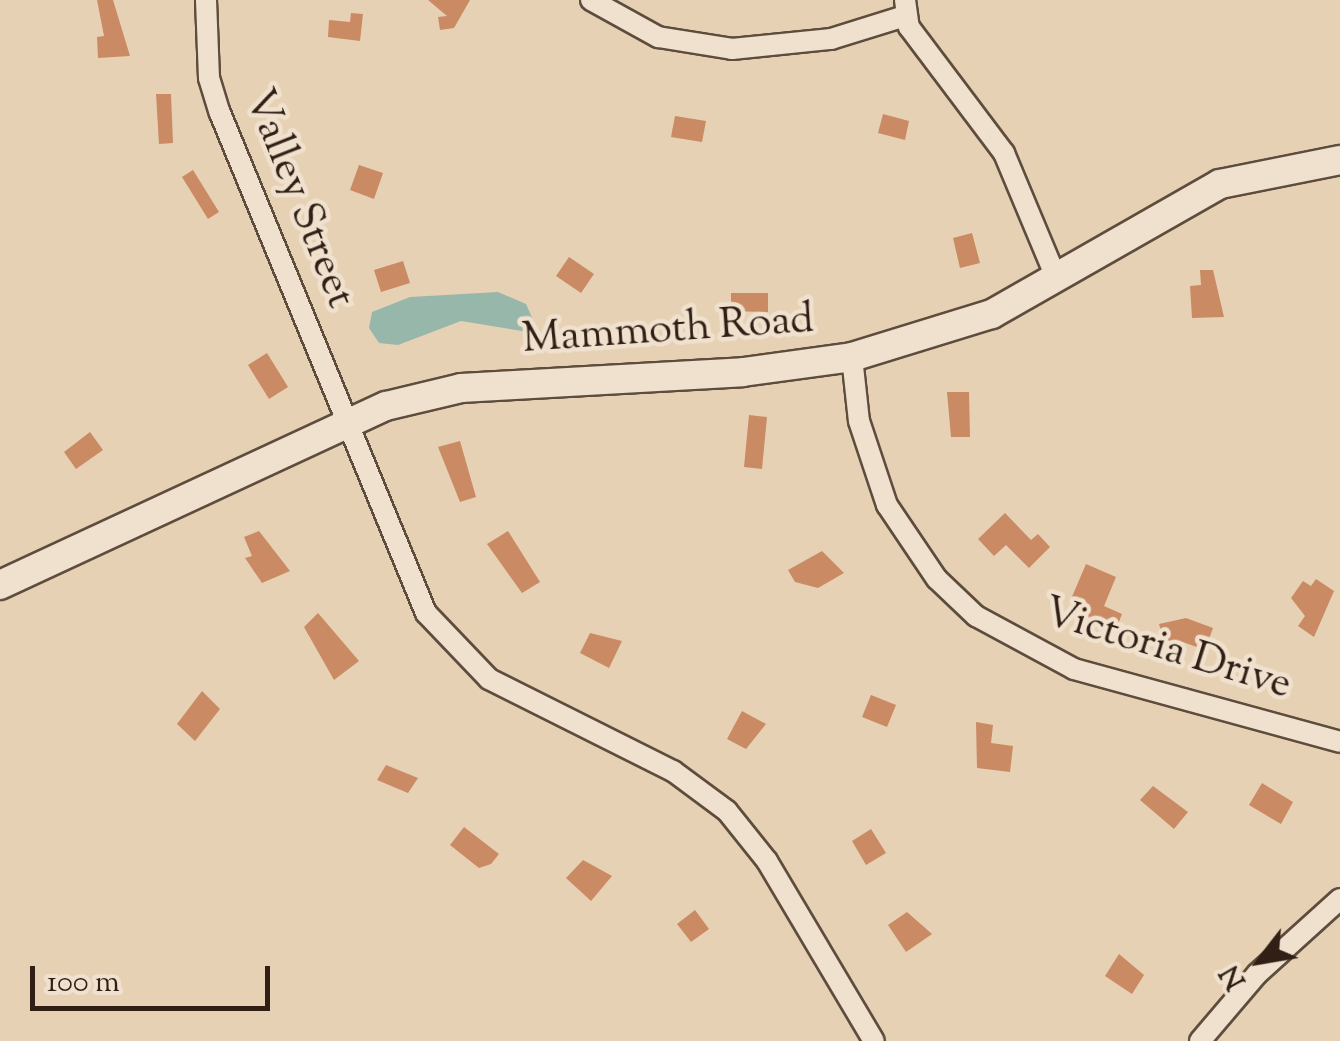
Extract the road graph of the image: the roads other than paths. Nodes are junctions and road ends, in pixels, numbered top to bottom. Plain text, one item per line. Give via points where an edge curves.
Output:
1 (206, 0) edge
2 (591, 0) edge
3 (905, 8) edge
4 (1340, 160) edge
5 (1057, 280) junction
6 (852, 357) junction
7 (350, 420) junction
8 (0, 585) edge
9 (1340, 742) edge
10 (1340, 898) edge
11 (874, 1041) edge
12 (1200, 1041) edge

1 - 7 street, Valley Street via 209,78 220,113
2 - 3 street via 658,37 732,50 831,40
3 - 5 street via 1004,153
4 - 5 main road, Mammoth Road via 1242,176 1196,194
5 - 6 main road, Mammoth Road via 961,326
6 - 7 main road, Mammoth Road via 743,372 461,388
6 - 9 street, Victoria Drive via 862,435 887,505 937,579 976,616 1060,664
7 - 8 main road, Mammoth Road
7 - 11 street, Valley Street via 402,562 445,639 500,686 674,771 727,810 766,861
10 - 12 street via 1257,974

